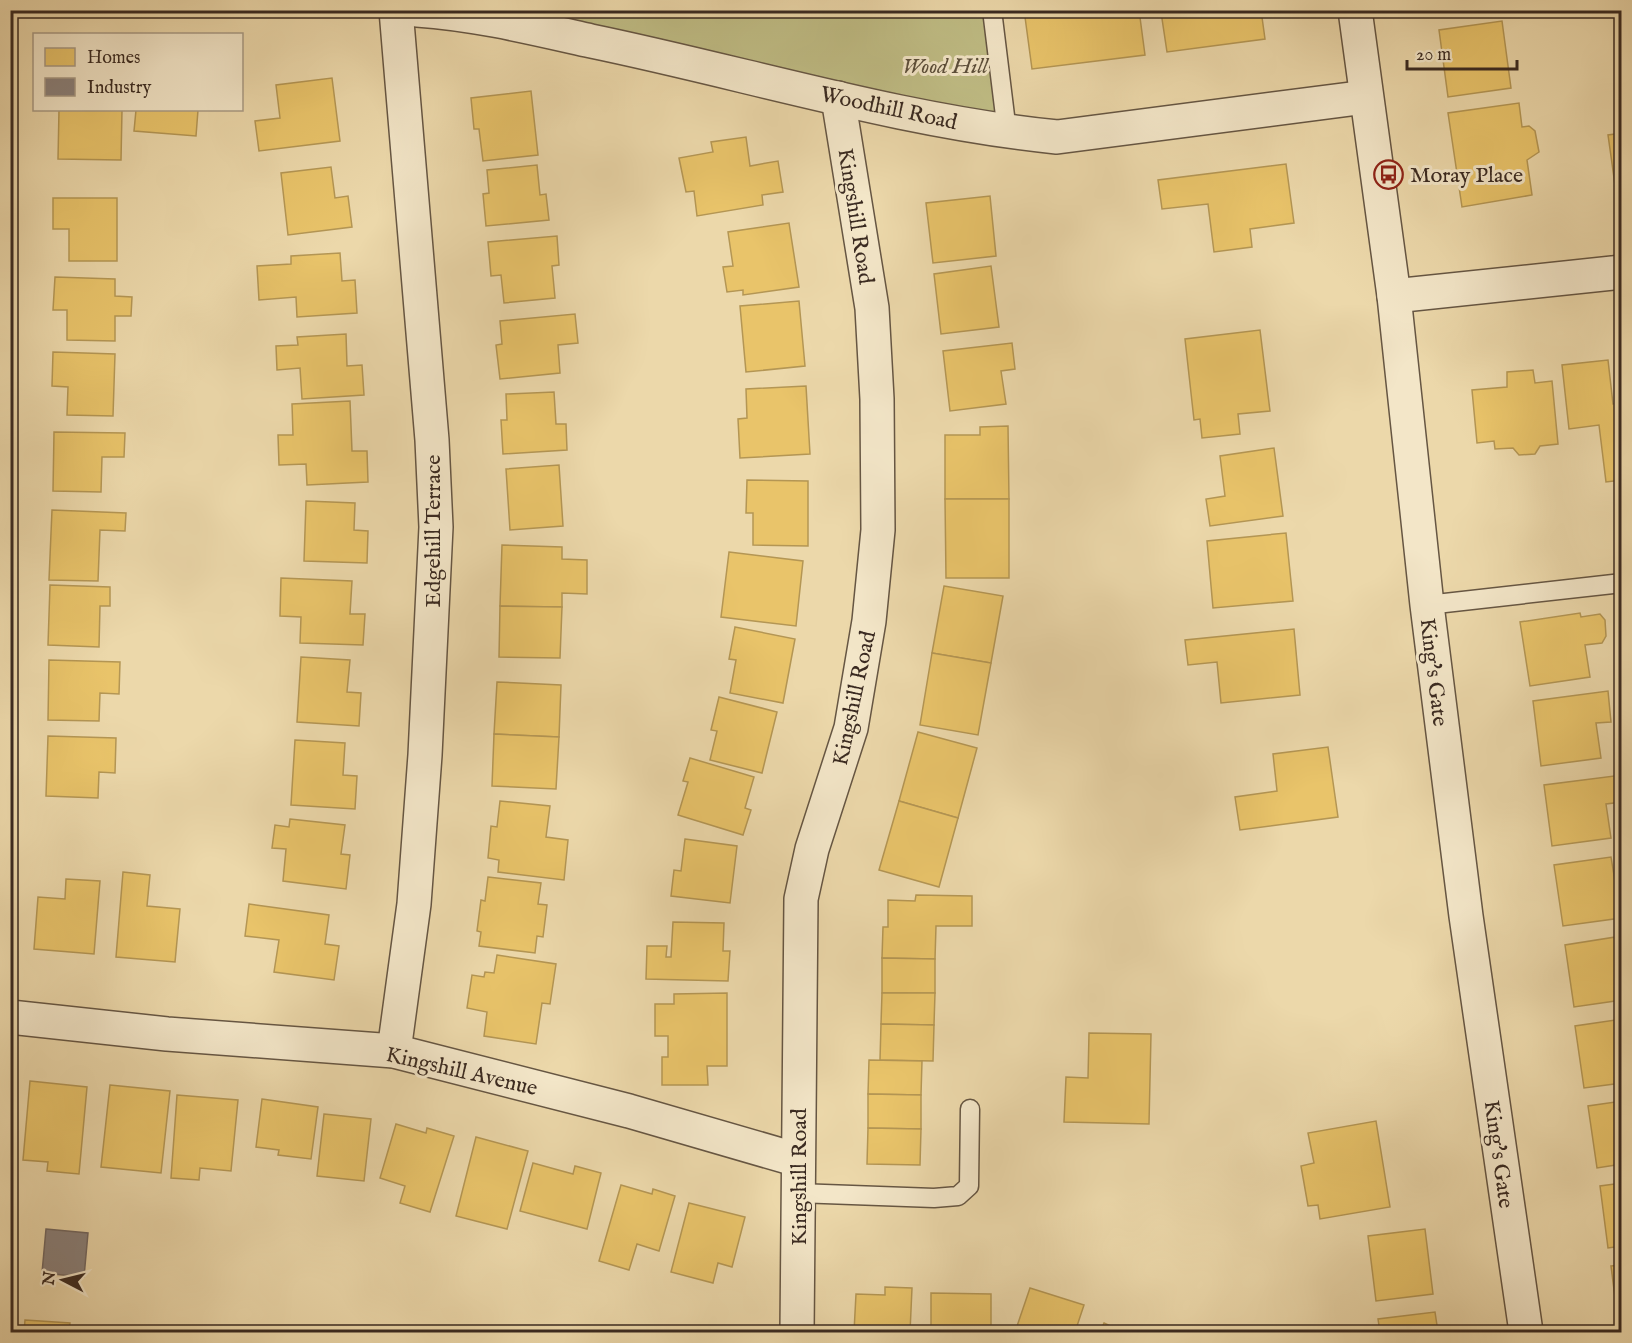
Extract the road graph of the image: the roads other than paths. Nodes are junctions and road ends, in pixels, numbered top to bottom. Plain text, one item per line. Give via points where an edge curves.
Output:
1 (396, 10) edge
2 (417, 10) edge
3 (992, 10) edge
4 (1355, 10) edge
5 (1366, 97) junction
6 (838, 98) junction
7 (1007, 132) junction
8 (1622, 272) edge
9 (1394, 296) junction
10 (1622, 583) edge
11 (1427, 605) junction
12 (10, 1017) edge
13 (394, 1051) junction
14 (970, 1109) dead end
15 (798, 1160) junction
16 (797, 1193) junction
17 (797, 1332) edge
18 (1526, 1332) edge

1 - 13 street, Edgehill Terrace via 436,527 414,904
2 - 6 street, Woodhill Road via 459,13 670,57
3 - 7 lane
4 - 5 street, King's Gate
5 - 7 street, Woodhill Road via 1057,137
5 - 9 street, King's Gate
6 - 7 street, Woodhill Road
6 - 15 street, Kingshill Road via 872,308 878,530 869,621 851,728 812,849 801,899
8 - 9 street
9 - 11 street, King's Gate
10 - 11 lane
11 - 18 street, King's Gate
12 - 13 street, Kingshill Avenue via 167,1034
13 - 15 street, Kingshill Avenue via 629,1111
14 - 16 lane via 969,1186 958,1196
15 - 16 street, Kingshill Road
16 - 17 street, Kingshill Road

